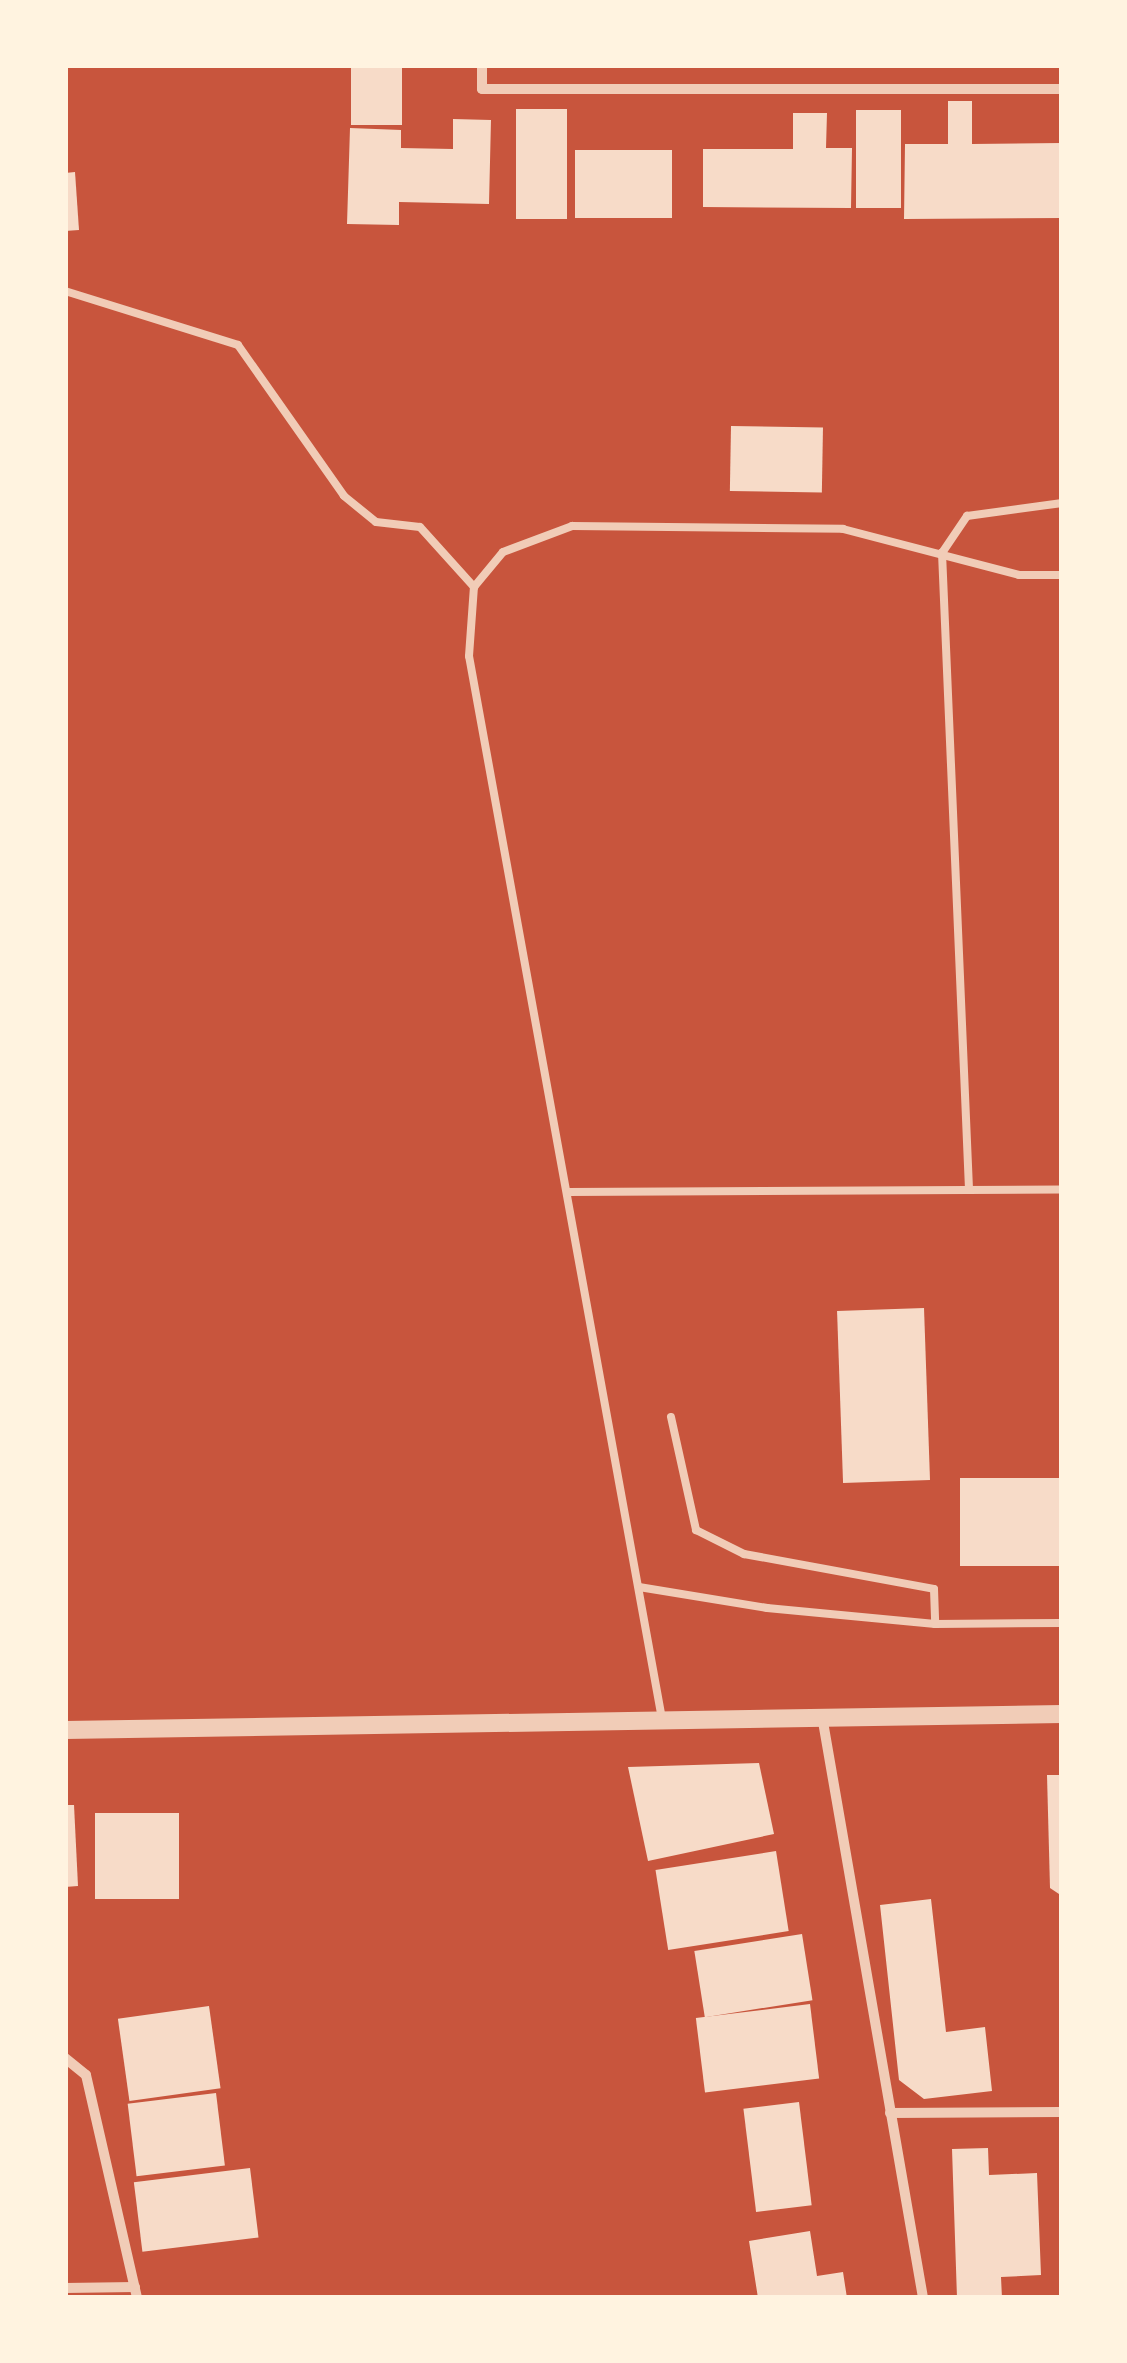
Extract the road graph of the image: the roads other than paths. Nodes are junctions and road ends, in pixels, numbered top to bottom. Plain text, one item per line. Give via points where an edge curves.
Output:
1 (482, 65) edge
2 (1062, 90) edge
3 (65, 291) edge
4 (1062, 502) edge
5 (942, 553) junction
6 (1062, 575) edge
7 (474, 588) junction
8 (969, 1189) junction
9 (1062, 1189) edge
10 (567, 1192) junction
11 (672, 1418) dead end
12 (639, 1587) junction
13 (1062, 1622) edge
14 (935, 1624) junction
15 (1062, 1714) edge
16 (822, 1716) junction
17 (662, 1719) junction
18 (65, 1730) edge
19 (68, 2058) edge
20 (1062, 2112) edge
21 (890, 2113) junction
22 (65, 2288) edge
23 (136, 2293) edge
24 (923, 2298) edge

1 - 2 street via 482,89
3 - 7 lane via 238,344 344,496 376,522 420,527
4 - 5 lane via 968,516
5 - 6 lane via 1019,576
5 - 7 lane via 843,530 572,526 503,552
5 - 8 lane
7 - 10 lane via 469,656
8 - 9 lane
8 - 10 lane
10 - 12 lane
11 - 14 lane via 696,1530 744,1554 934,1589
12 - 14 lane
12 - 17 lane
13 - 14 lane
15 - 16 street
16 - 17 street
16 - 21 street
17 - 18 street
19 - 23 street via 86,2075
20 - 21 street
21 - 24 street
22 - 23 street

